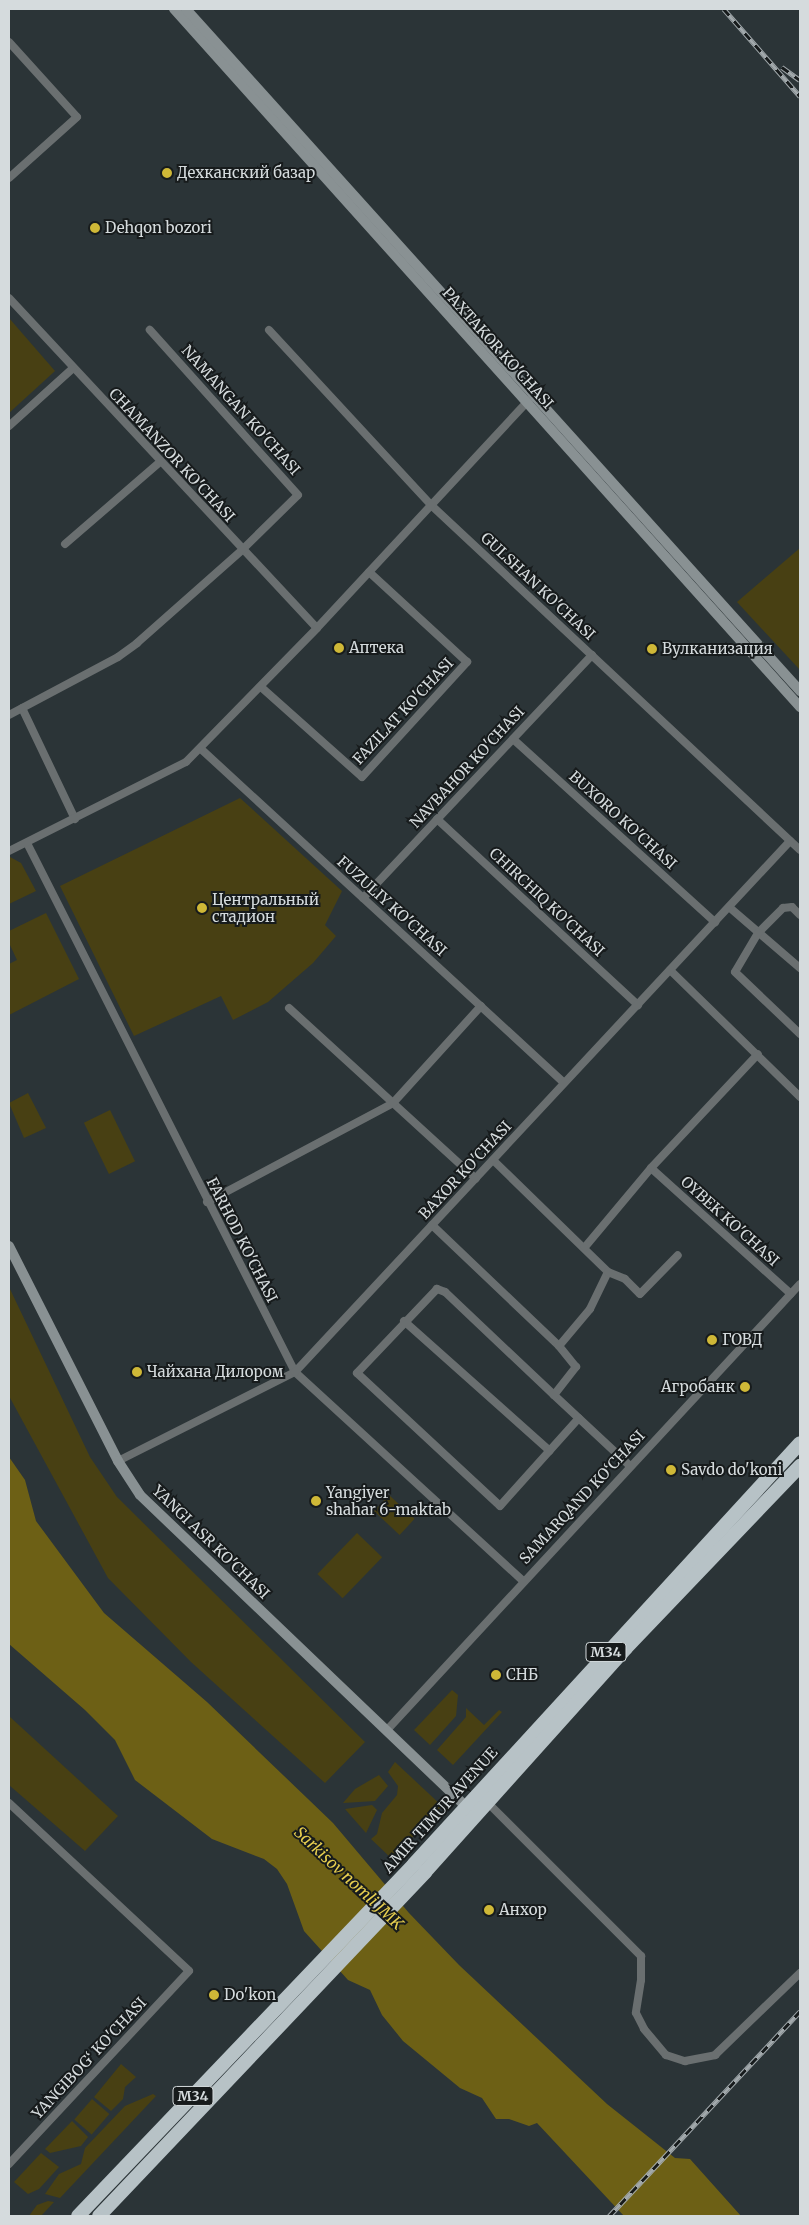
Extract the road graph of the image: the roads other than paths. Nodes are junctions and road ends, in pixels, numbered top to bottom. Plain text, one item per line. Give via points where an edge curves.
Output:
1 (174, 9) edge
2 (186, 9) edge
3 (9, 42) edge
4 (10, 174) edge
5 (9, 298) edge
6 (150, 330) dead end
7 (269, 330) dead end
8 (72, 369) junction
9 (529, 399) junction
10 (9, 426) edge
11 (160, 462) junction
12 (431, 505) junction
13 (65, 544) dead end
14 (242, 550) junction
15 (369, 572) junction
16 (317, 628) junction
17 (592, 655) junction
18 (260, 687) junction
19 (800, 690) edge
20 (800, 707) edge
21 (22, 708) junction
22 (9, 715) edge
23 (513, 739) junction
24 (201, 750) junction
25 (75, 819) junction
26 (437, 819) junction
27 (790, 841) junction
28 (26, 843) junction
29 (800, 850) edge
30 (9, 851) edge
31 (363, 898) junction
32 (729, 906) junction
33 (800, 915) edge
34 (715, 922) junction
35 (758, 933) junction
36 (800, 968) edge
37 (670, 970) junction
38 (638, 1004) junction
39 (481, 1006) junction
40 (289, 1008) dead end
41 (800, 1034) edge
42 (758, 1054) junction
43 (564, 1083) junction
44 (800, 1096) edge
45 (393, 1103) junction
46 (493, 1160) junction
47 (651, 1168) junction
48 (476, 1179) junction
49 (207, 1202) junction
50 (432, 1226) junction
51 (9, 1246) edge
52 (585, 1247) junction
53 (678, 1255) dead end
54 (608, 1272) junction
55 (800, 1284) edge
56 (791, 1294) junction
57 (404, 1321) junction
58 (560, 1346) junction
59 (295, 1372) junction
60 (554, 1395) junction
61 (579, 1418) junction
62 (800, 1443) edge
63 (550, 1451) junction
64 (118, 1461) junction
65 (629, 1465) junction
66 (800, 1466) edge
67 (523, 1581) junction
68 (387, 1730) junction
69 (487, 1802) junction
70 (9, 1803) edge
71 (466, 1806) junction
72 (420, 1868) junction
73 (800, 1973) edge
74 (9, 2164) edge
75 (78, 2216) edge
76 (99, 2216) edge

1 - 9 main road, PAXTAKOR KO'CHASI
2 - 9 main road, PAXTAKOR KO'CHASI
3 - 4 street via 77,117
5 - 8 street, CHAMANZOR KO'CHASI
6 - 14 street, NAMANGAN KO'CHASI via 298,496
7 - 12 street, GULSHAN KO'CHASI
8 - 10 street
8 - 11 street, CHAMANZOR KO'CHASI
9 - 12 street
9 - 19 main road, PAXTAKOR KO'CHASI
9 - 20 main road, PAXTAKOR KO'CHASI
11 - 13 street
11 - 14 street, CHAMANZOR KO'CHASI
12 - 15 street
12 - 17 street, GULSHAN KO'CHASI
14 - 16 street, CHAMANZOR KO'CHASI
14 - 21 street via 118,657
15 - 16 street
15 - 18 street, FAZILAT KO'CHASI via 467,662 362,777
16 - 18 street
17 - 23 street, NAVBAHOR KO'CHASI
17 - 27 street, GULSHAN KO'CHASI
18 - 24 street
21 - 22 street
21 - 25 street
23 - 26 street, NAVBAHOR KO'CHASI
23 - 34 street, BUXORO KO'CHASI
24 - 25 street via 186,762
24 - 31 street, FUZULIY KO'CHASI
25 - 28 street
26 - 31 street, NAVBAHOR KO'CHASI
26 - 38 street, CHIRCHIQ KO'CHASI
27 - 29 street, GULSHAN KO'CHASI
27 - 32 street, BAXOR KO'CHASI
28 - 30 street
28 - 49 street, FARHOD KO'CHASI
31 - 39 street, FUZULIY KO'CHASI
32 - 34 street, BAXOR KO'CHASI
32 - 35 street
33 - 35 street via 792,907 783,908
34 - 37 street, BAXOR KO'CHASI
35 - 36 street
35 - 41 street via 735,972
37 - 38 street, BAXOR KO'CHASI
37 - 42 street
38 - 43 street, BAXOR KO'CHASI
39 - 43 street, FUZULIY KO'CHASI
39 - 45 street
40 - 45 street
42 - 44 street
42 - 47 street
43 - 46 street, BAXOR KO'CHASI
45 - 48 street
45 - 49 street
46 - 48 street, BAXOR KO'CHASI
46 - 52 street
47 - 52 street
47 - 56 street, OYBEK KO'CHASI
48 - 50 street, BAXOR KO'CHASI
49 - 59 street, FARHOD KO'CHASI
50 - 58 street
50 - 59 street, BAXOR KO'CHASI
51 - 64 main road, YANGI ASR KO'CHASI
52 - 54 street
53 - 54 street via 640,1294 625,1279
54 - 58 street via 590,1309
55 - 56 street, SAMARQAND KO‘CHASI
56 - 65 street, SAMARQAND KO‘CHASI
57 - 60 street via 437,1289 445,1292
57 - 63 street
57 - 63 street via 358,1373 500,1506
58 - 60 street via 576,1367
59 - 64 street, BAXOR KO'CHASI via 267,1389
59 - 67 street, FARHOD KO'CHASI
60 - 61 street
61 - 63 street
61 - 65 street
62 - 71 highway, AMIR TIMUR AVENUE / M34
64 - 68 main road, YANGI ASR KO'CHASI via 140,1495
65 - 67 street, SAMARQAND KO‘CHASI
66 - 69 highway, AMIR TIMUR AVENUE / M34 via 626,1648
67 - 68 street, SAMARQAND KO‘CHASI
68 - 71 main road, YANGI ASR KO'CHASI
69 - 72 highway, AMIR TIMUR AVENUE / M34
69 - 73 street via 641,1956 636,2013 644,2029 666,2055 685,2061 715,2054
70 - 74 street, YANGIBOG‘ KO'CHASI via 189,1971
71 - 72 highway, AMIR TIMUR AVENUE / M34
72 - 75 highway, AMIR TIMUR AVENUE / M34 via 308,1976
72 - 76 highway, AMIR TIMUR AVENUE / M34 via 319,1985

